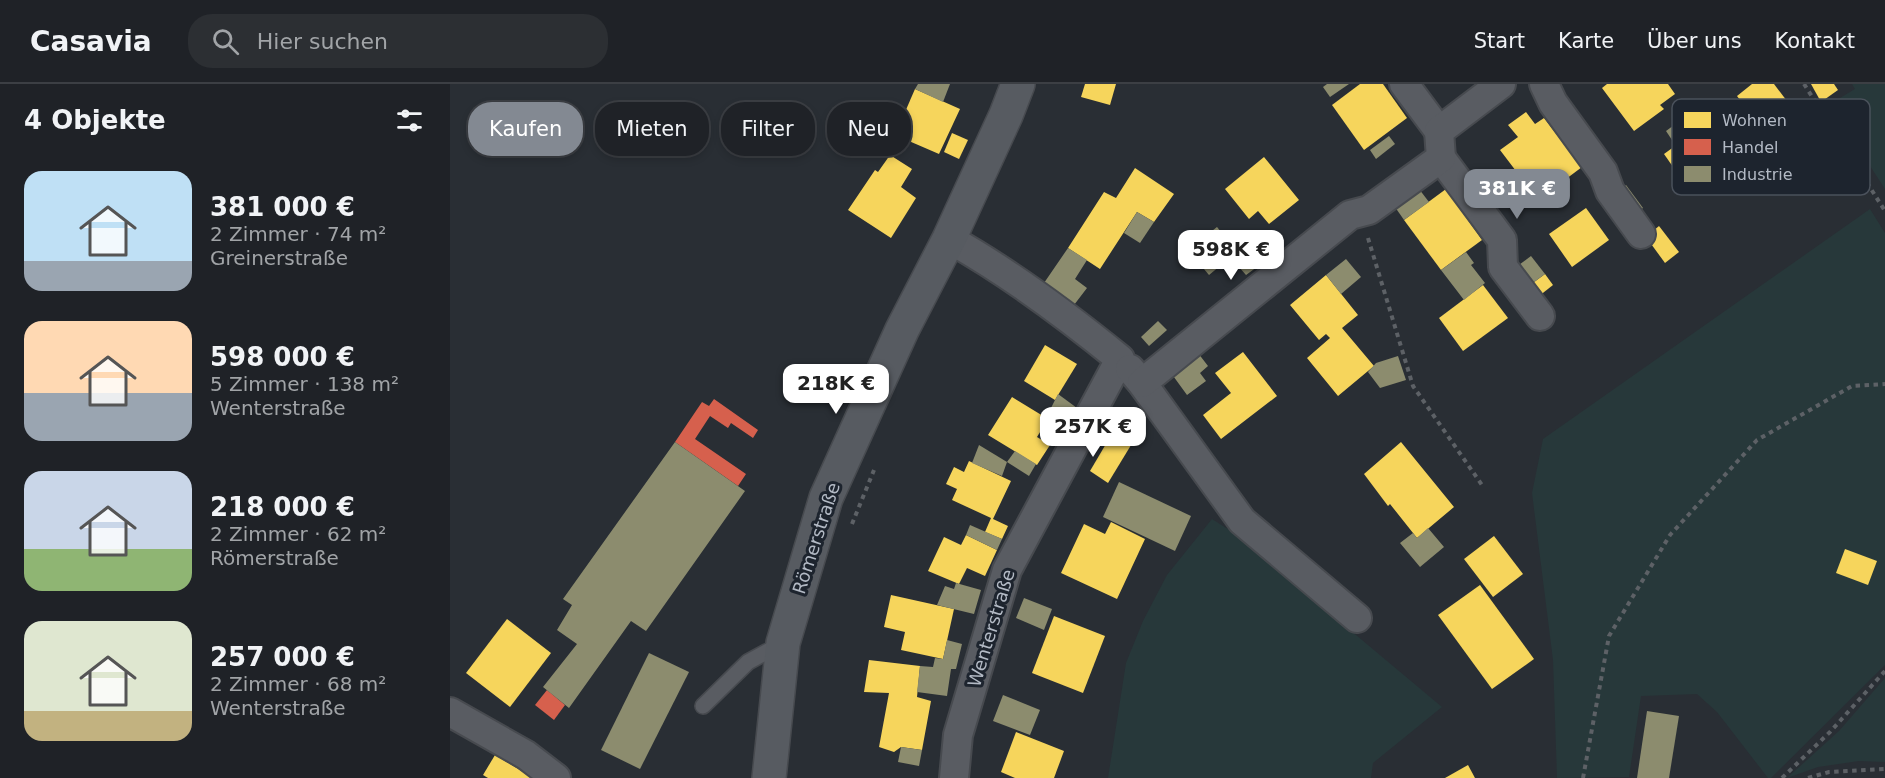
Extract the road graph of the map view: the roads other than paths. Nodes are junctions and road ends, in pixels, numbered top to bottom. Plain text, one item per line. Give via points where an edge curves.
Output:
1 (1018, 84) edge
2 (1404, 84) edge
3 (1502, 84) edge
4 (1544, 84) edge
5 (1440, 144) junction
6 (1641, 234) dead end
7 (949, 239) junction
8 (1540, 316) dead end
9 (1120, 358) junction
10 (1142, 383) junction
11 (1357, 618) dead end
12 (783, 643) junction
13 (703, 706) dead end
14 (450, 712) edge
15 (556, 778) edge
16 (769, 778) edge
17 (954, 778) edge

1 - 7 main road, Römerstraße
2 - 5 street
3 - 5 street
4 - 6 street
5 - 8 street via 1502,240 1503,267
5 - 10 street via 1369,210 1355,213
7 - 9 street via 1058,310
7 - 12 main road, Römerstraße via 826,498
9 - 10 street
9 - 17 street, Wenterstraße via 1007,570 958,735
10 - 11 street via 1242,521
12 - 13 lane via 748,662
12 - 16 main road, Römerstraße
14 - 15 street via 526,755

